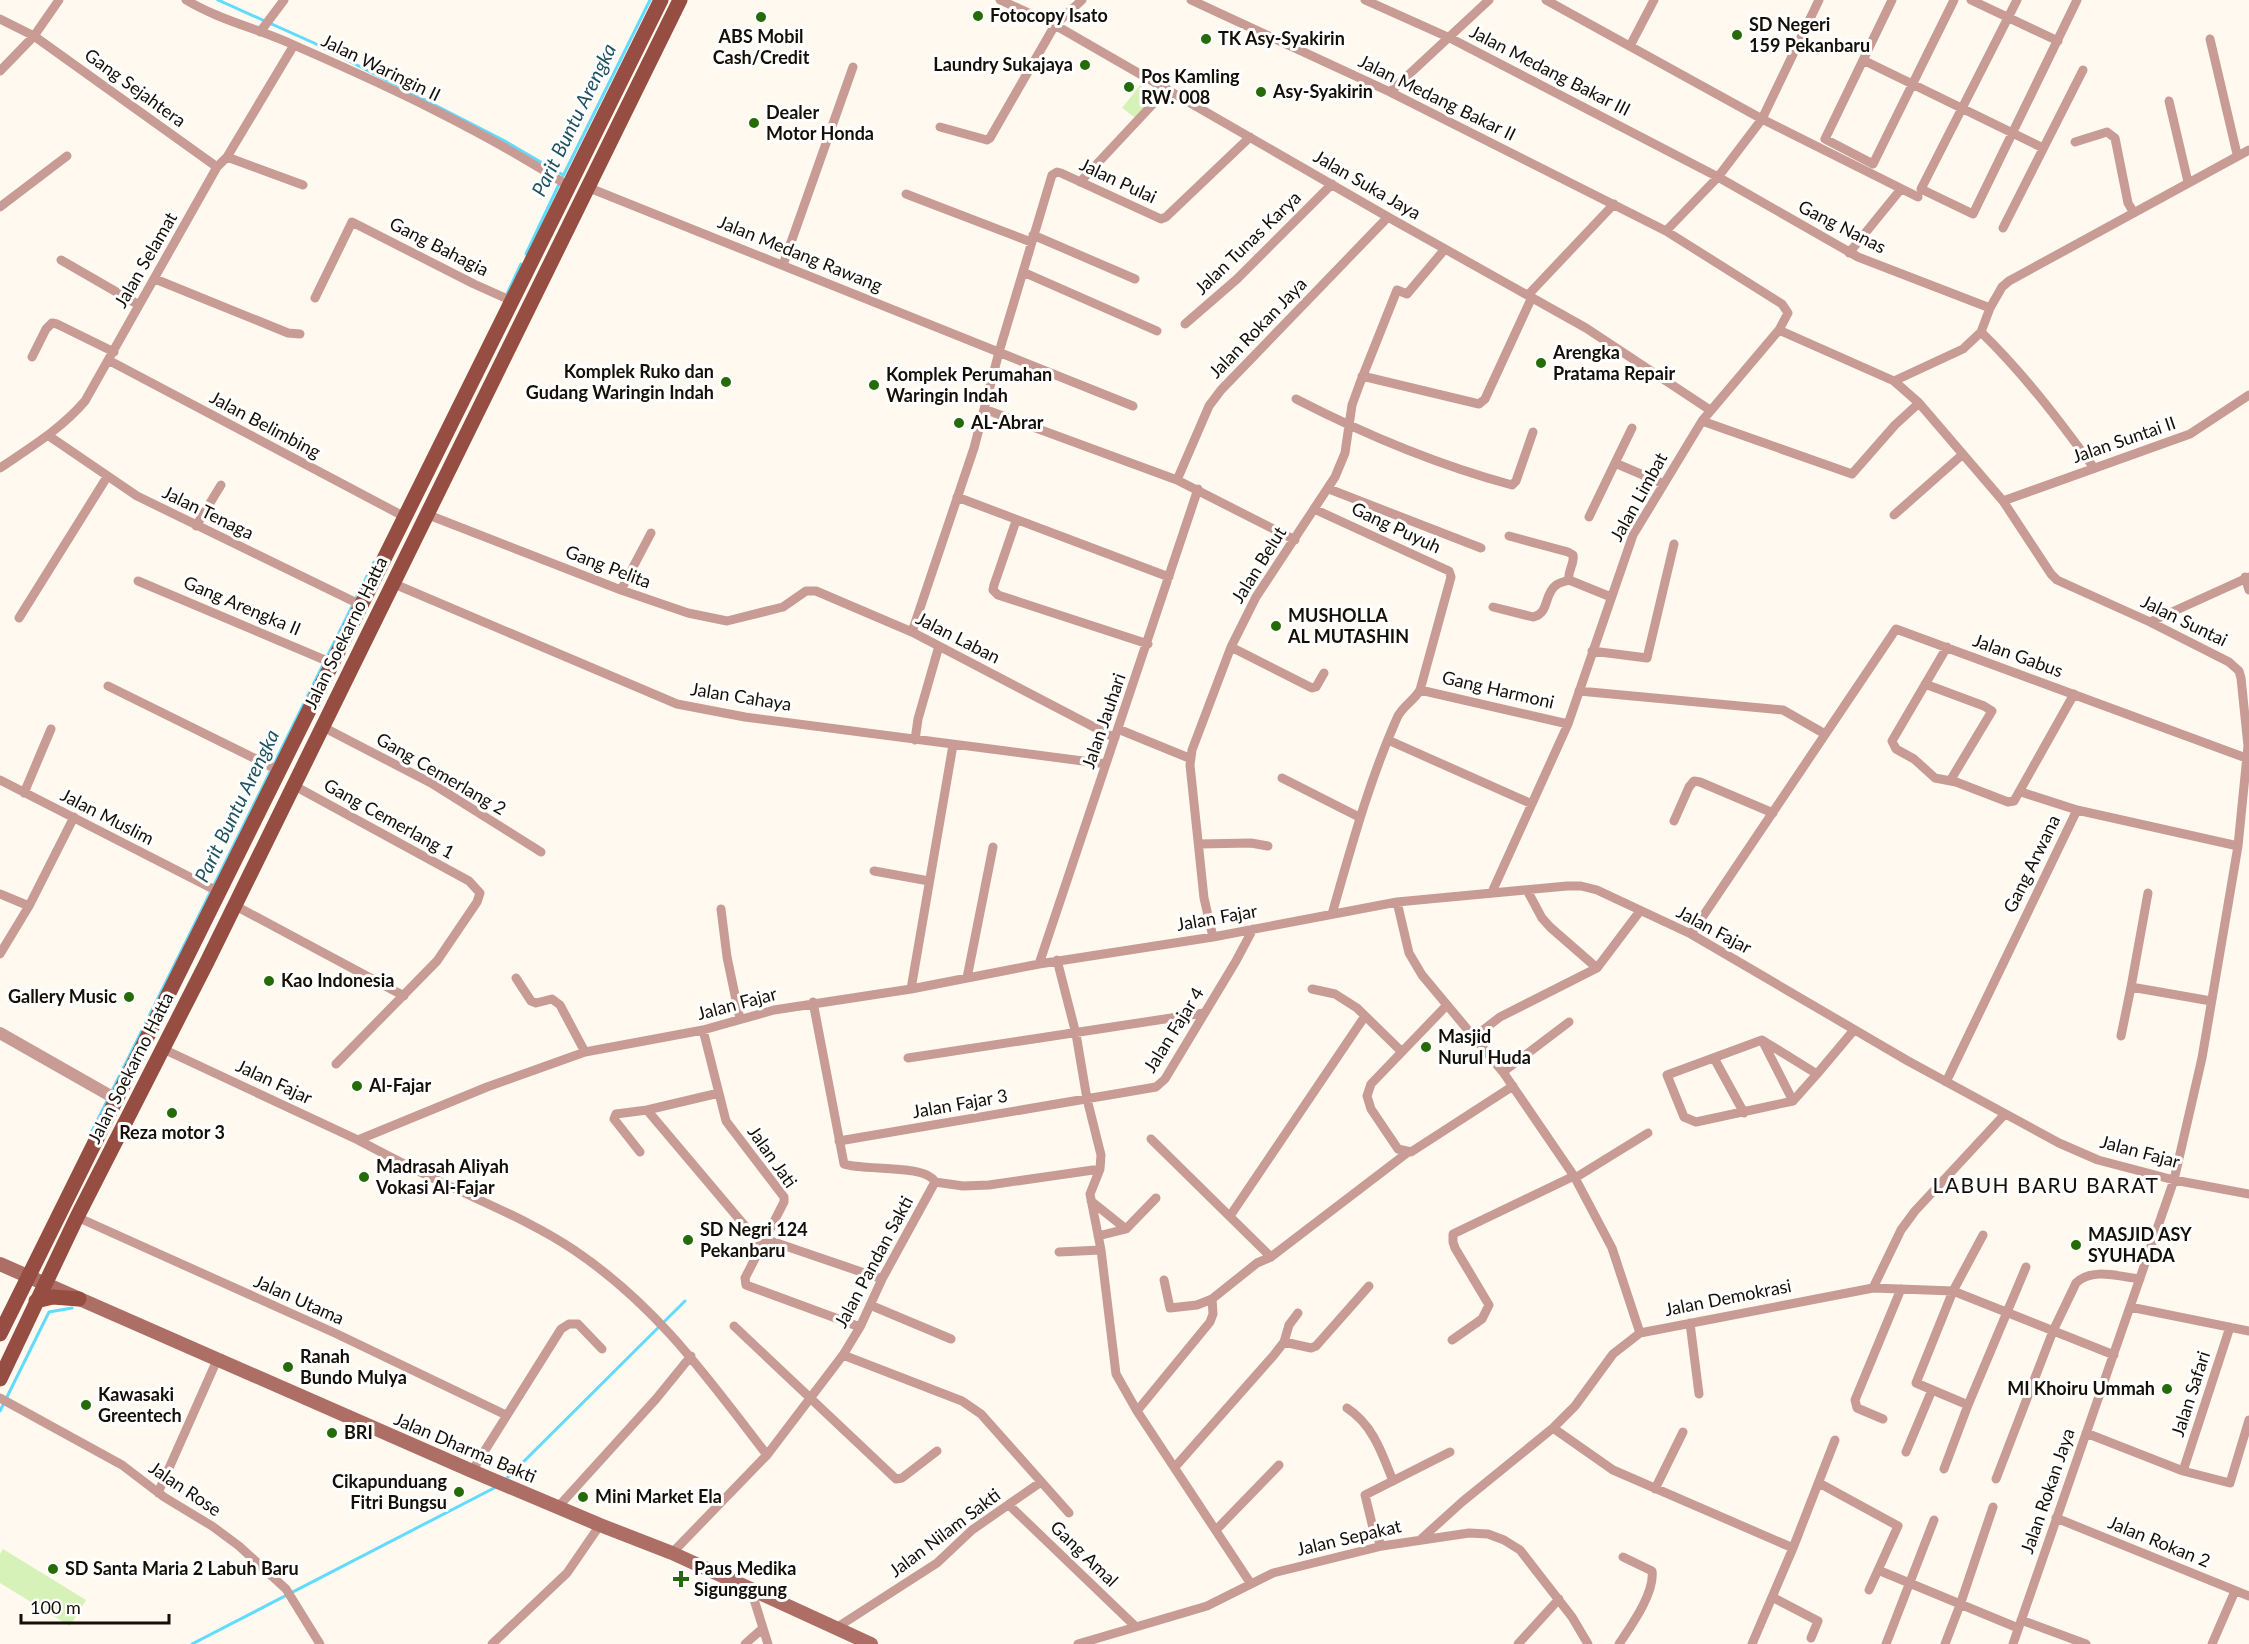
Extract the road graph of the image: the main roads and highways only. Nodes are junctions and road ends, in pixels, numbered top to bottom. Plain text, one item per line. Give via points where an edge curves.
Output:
1 (661, 0) edge
2 (680, 0) edge
3 (467, 388) junction
4 (485, 397) junction
5 (4, 1266) edge
6 (27, 1276) junction
7 (45, 1284) junction
8 (79, 1299) junction
9 (36, 1301) junction
10 (0, 1334) edge
11 (0, 1379) edge
12 (871, 1644) edge

1 - 3 main road, Jalan Soekarno Hatta
2 - 4 main road, Jalan Soekarno Hatta
3 - 4 main road
3 - 6 main road, Jalan Soekarno Hatta
4 - 7 main road, Jalan Soekarno Hatta
5 - 6 main road, Jalan Dharma Bakti
6 - 7 main road, Jalan Dharma Bakti
6 - 10 main road, Jalan Soekarno Hatta
7 - 8 main road, Jalan Dharma Bakti
7 - 9 main road, Jalan Soekarno Hatta
8 - 9 main road via 53,1297
8 - 12 main road, Jalan Dharma Bakti via 472,1471 672,1553
9 - 11 main road, Jalan Soekarno Hatta

